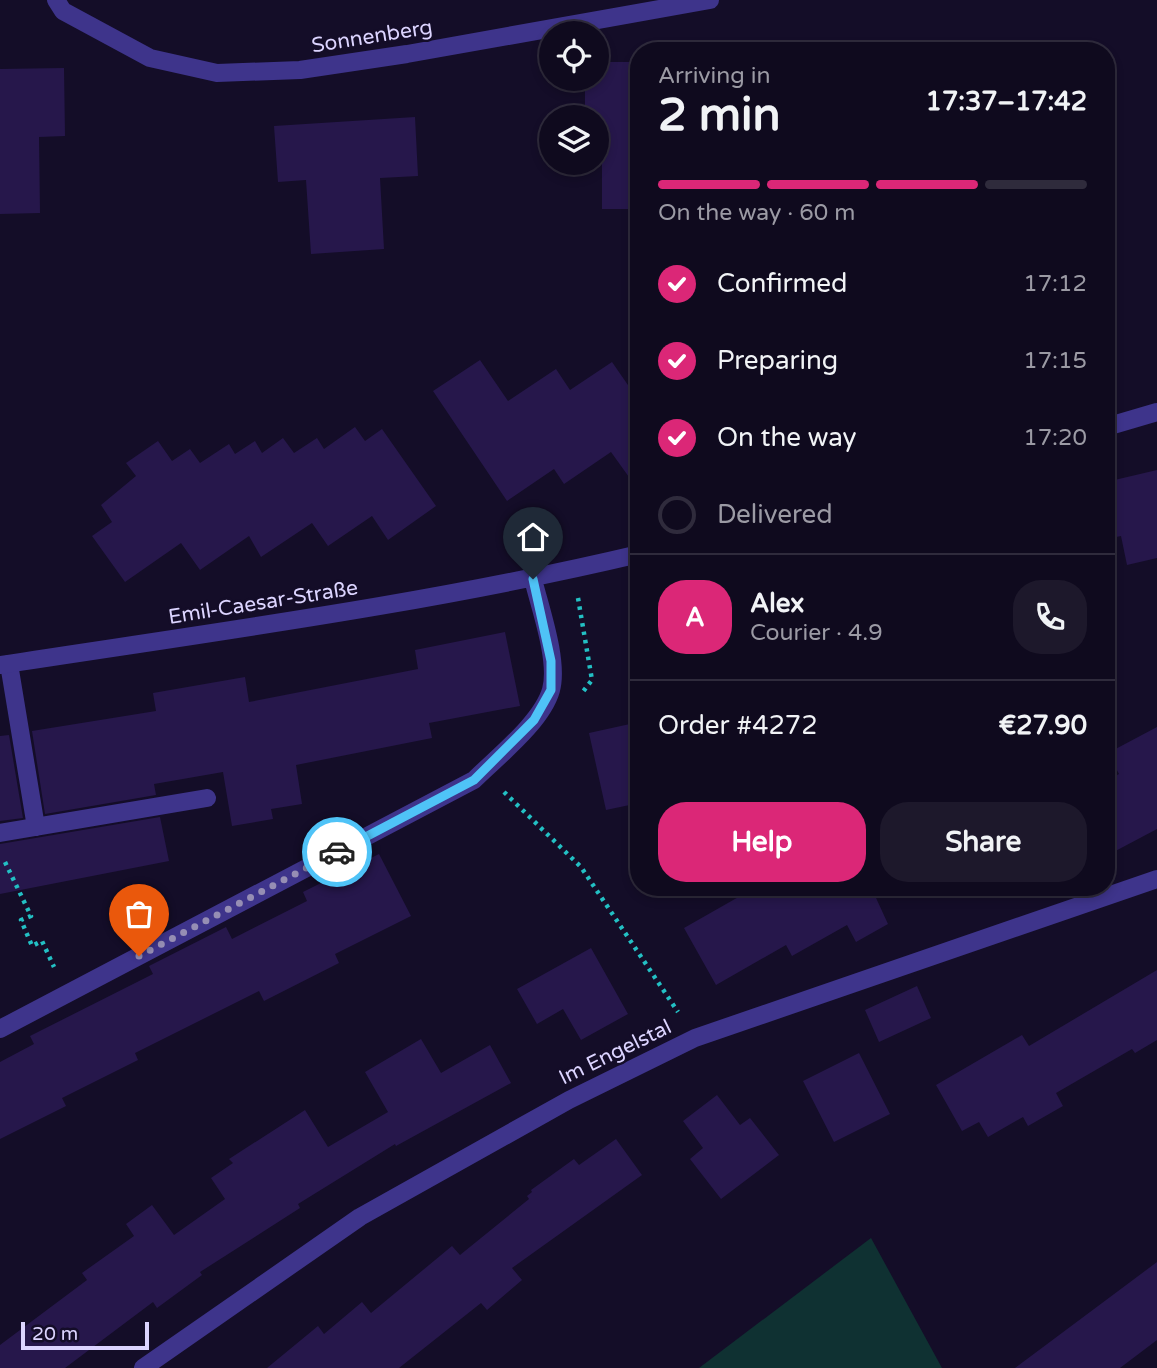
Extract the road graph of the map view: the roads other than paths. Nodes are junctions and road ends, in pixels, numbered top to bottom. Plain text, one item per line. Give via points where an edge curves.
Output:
1 (56, 0) edge
2 (710, 0) edge
3 (1157, 412) edge
4 (1115, 424) edge
5 (630, 556) edge
6 (533, 579) junction
7 (4, 665) edge
8 (208, 798) dead end
9 (36, 827) junction
10 (0, 833) edge
11 (1157, 879) edge
12 (1115, 893) edge
13 (1108, 896) edge
14 (0, 1029) edge
15 (143, 1368) edge

1 - 2 street, Sonnenberg via 63,10 150,58 217,73 300,70
3 - 4 street
5 - 6 street, Emil-Caesar-Straße
6 - 7 street, Emil-Caesar-Straße
6 - 14 street via 551,661 551,690 534,720 474,780
7 - 9 street
8 - 9 street
9 - 10 street
11 - 12 street, Im Engelstal
13 - 15 street, Im Engelstal via 695,1038 569,1100 360,1217

